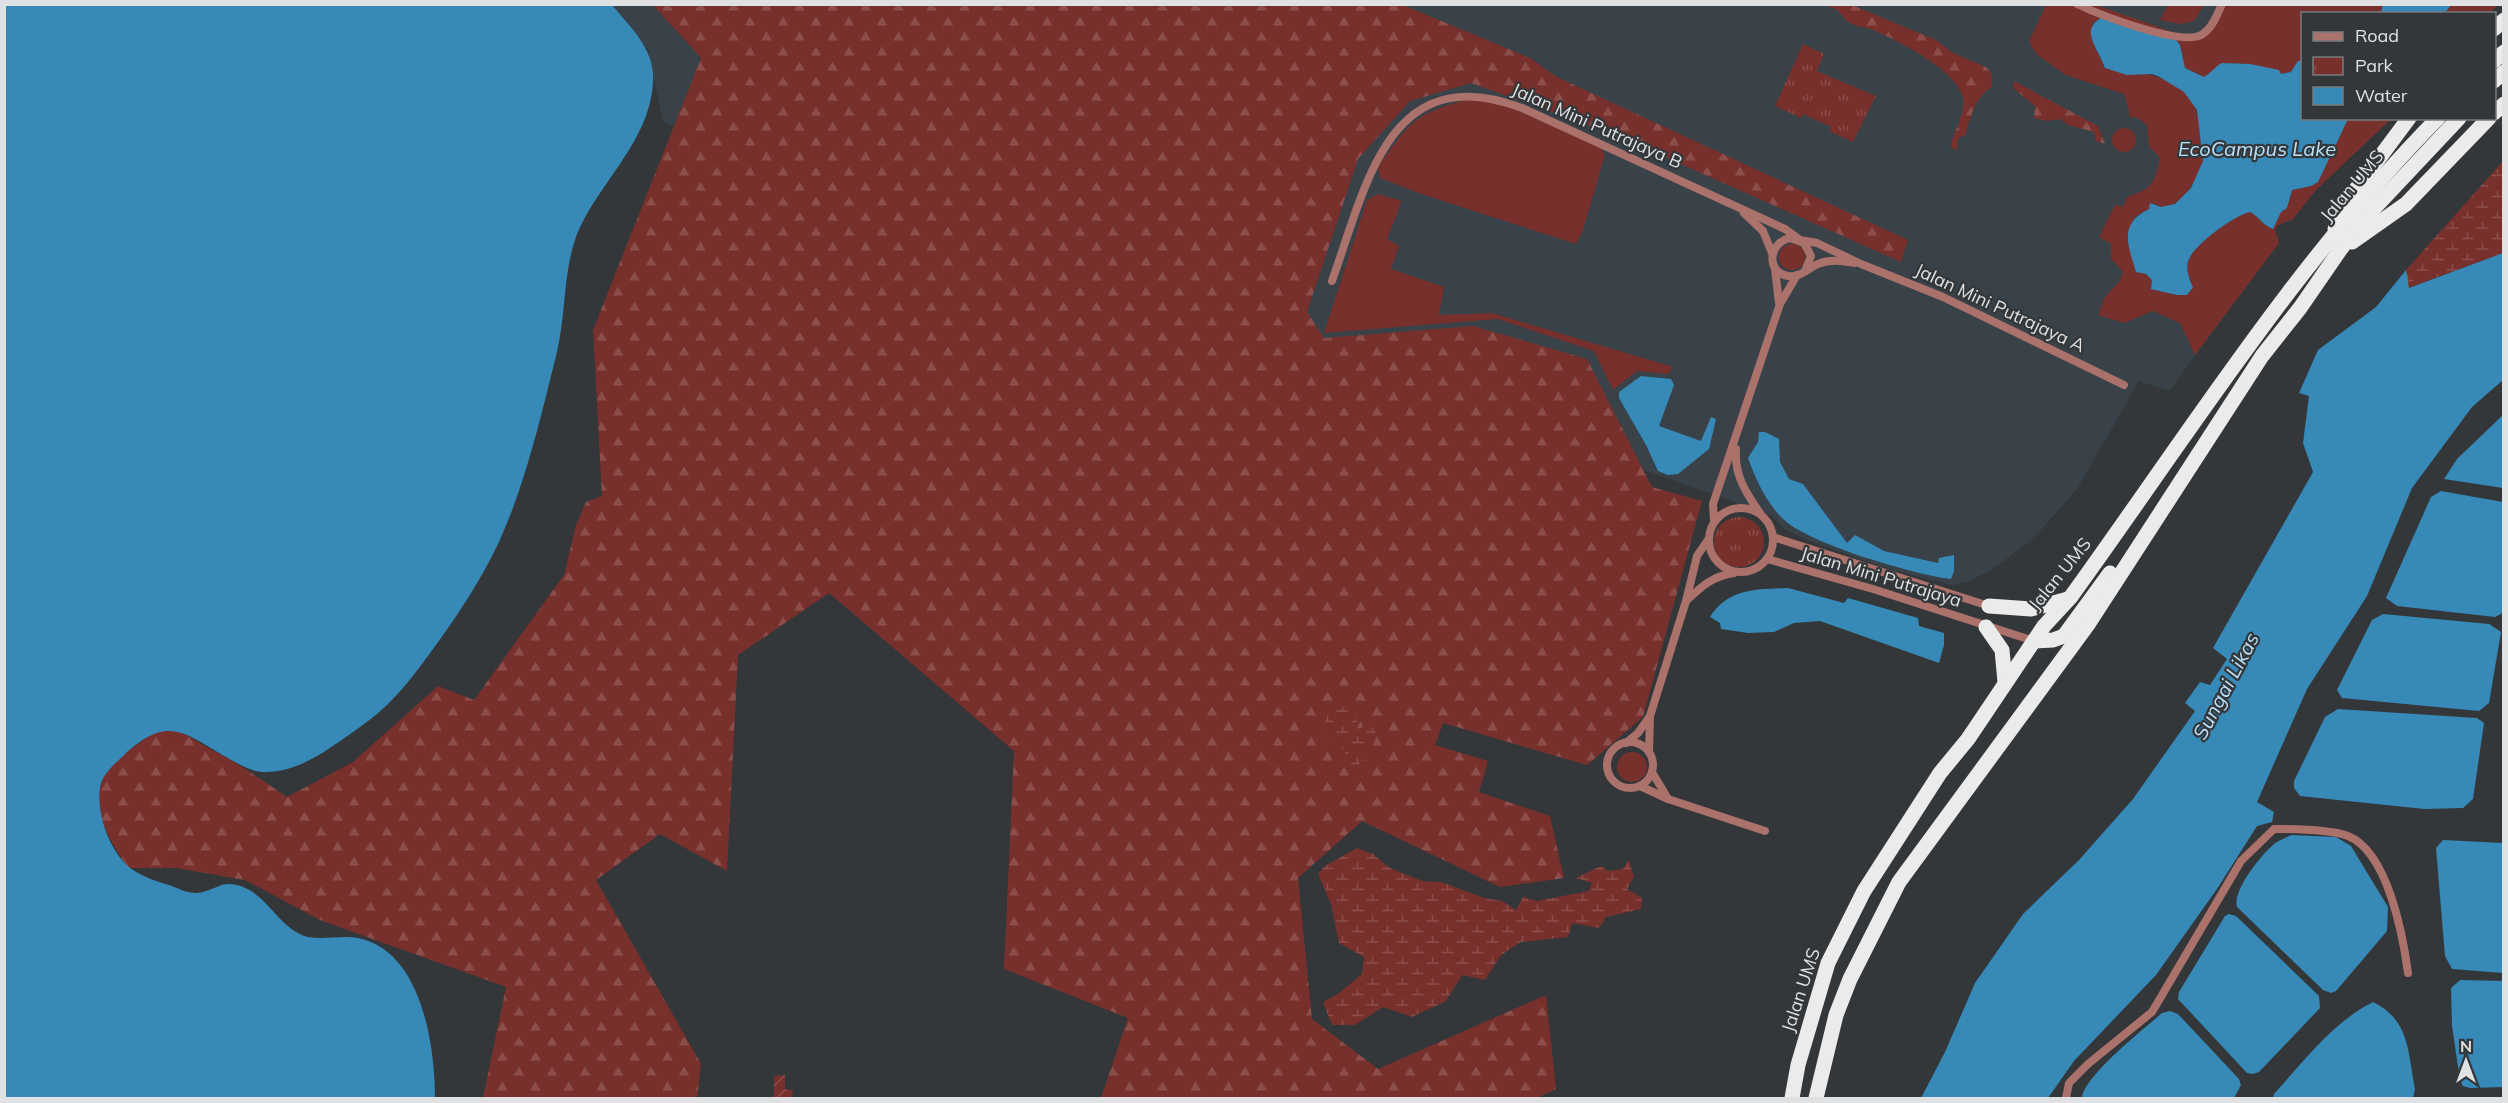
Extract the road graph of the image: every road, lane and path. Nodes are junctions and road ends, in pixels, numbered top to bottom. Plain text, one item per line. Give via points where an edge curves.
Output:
1 (2076, 4) edge
2 (2222, 4) edge
3 (2408, 120) edge
4 (2436, 120) edge
5 (2457, 120) edge
6 (2487, 120) edge
7 (1739, 209) junction
8 (1800, 240) junction
9 (2335, 247) junction
10 (1772, 253) junction
11 (1861, 264) junction
12 (1775, 268) junction
13 (1801, 273) junction
14 (1332, 281) dead end
15 (1779, 304) junction
16 (2124, 385) dead end
17 (1738, 433) junction
18 (1762, 516) junction
19 (1714, 521) junction
20 (1773, 537) junction
21 (1708, 540) junction
22 (2139, 544) junction
23 (1767, 559) junction
24 (1737, 572) junction
25 (2070, 598) junction
26 (1686, 601) junction
27 (1989, 606) joint
28 (1986, 627) junction
29 (2034, 641) junction
30 (2005, 681) junction
31 (1650, 716) junction
32 (1626, 743) junction
33 (1649, 752) junction
34 (1652, 772) junction
35 (1640, 786) junction
36 (1668, 800) junction
37 (1765, 831) dead end
38 (2408, 973) dead end
39 (1792, 1098) edge
40 (1815, 1098) edge
41 (2067, 1098) edge

1 - 2 street via 2180,38 2201,35 2210,29
3 - 9 highway via 2345,204
4 - 9 highway, Jalan UMS via 2412,145
5 - 9 highway, Jalan UMS
6 - 9 highway via 2406,204
7 - 8 street, Jalan Mini Putrajaya B via 1785,229
7 - 10 street via 1763,231
7 - 14 street, Jalan Mini Putrajaya B via 1501,100 1449,97 1433,102 1397,128 1382,149
8 - 10 street via 1781,241
8 - 11 street, Jalan Mini Putrajaya B via 1817,243
8 - 13 street via 1808,246 1811,256
9 - 22 highway, Jalan UMS via 2300,308 2262,356
9 - 25 highway, Jalan UMS via 2246,348
10 - 12 street
11 - 13 street via 1838,260 1820,263
11 - 16 street, Jalan Mini Putrajaya A via 1943,297
12 - 13 street via 1782,274
12 - 15 street
13 - 15 street
15 - 17 street
17 - 18 street via 1736,468 1747,495
17 - 19 street via 1713,504
18 - 19 street via 1751,509 1737,508
18 - 20 street
19 - 21 street
20 - 23 street
20 - 27 street, Jalan Mini Putrajaya
21 - 24 street via 1719,564
21 - 26 street via 1697,556
22 - 29 highway via 2111,571 2064,636
22 - 40 highway, Jalan UMS via 2089,623 1899,882 1850,979 1836,1015
23 - 24 street via 1757,568
23 - 28 street, Jalan Mini Putrajaya
24 - 26 street via 1708,580
25 - 27 highway via 2031,609
25 - 29 highway, Jalan UMS
26 - 31 street
28 - 29 street, Jalan Mini Putrajaya
28 - 30 highway via 2002,650
29 - 30 highway, Jalan UMS
30 - 39 highway, Jalan UMS via 1898,836 1842,931 1812,1015
31 - 32 street
31 - 33 street
32 - 33 street via 1639,744
32 - 35 street via 1616,747 1607,766 1610,775 1623,787
33 - 34 street
34 - 35 street
34 - 36 street
35 - 36 street
36 - 37 street
38 - 41 street via 2394,904 2370,854 2361,844 2348,836 2274,829 2241,861 2152,1012 2069,1083

